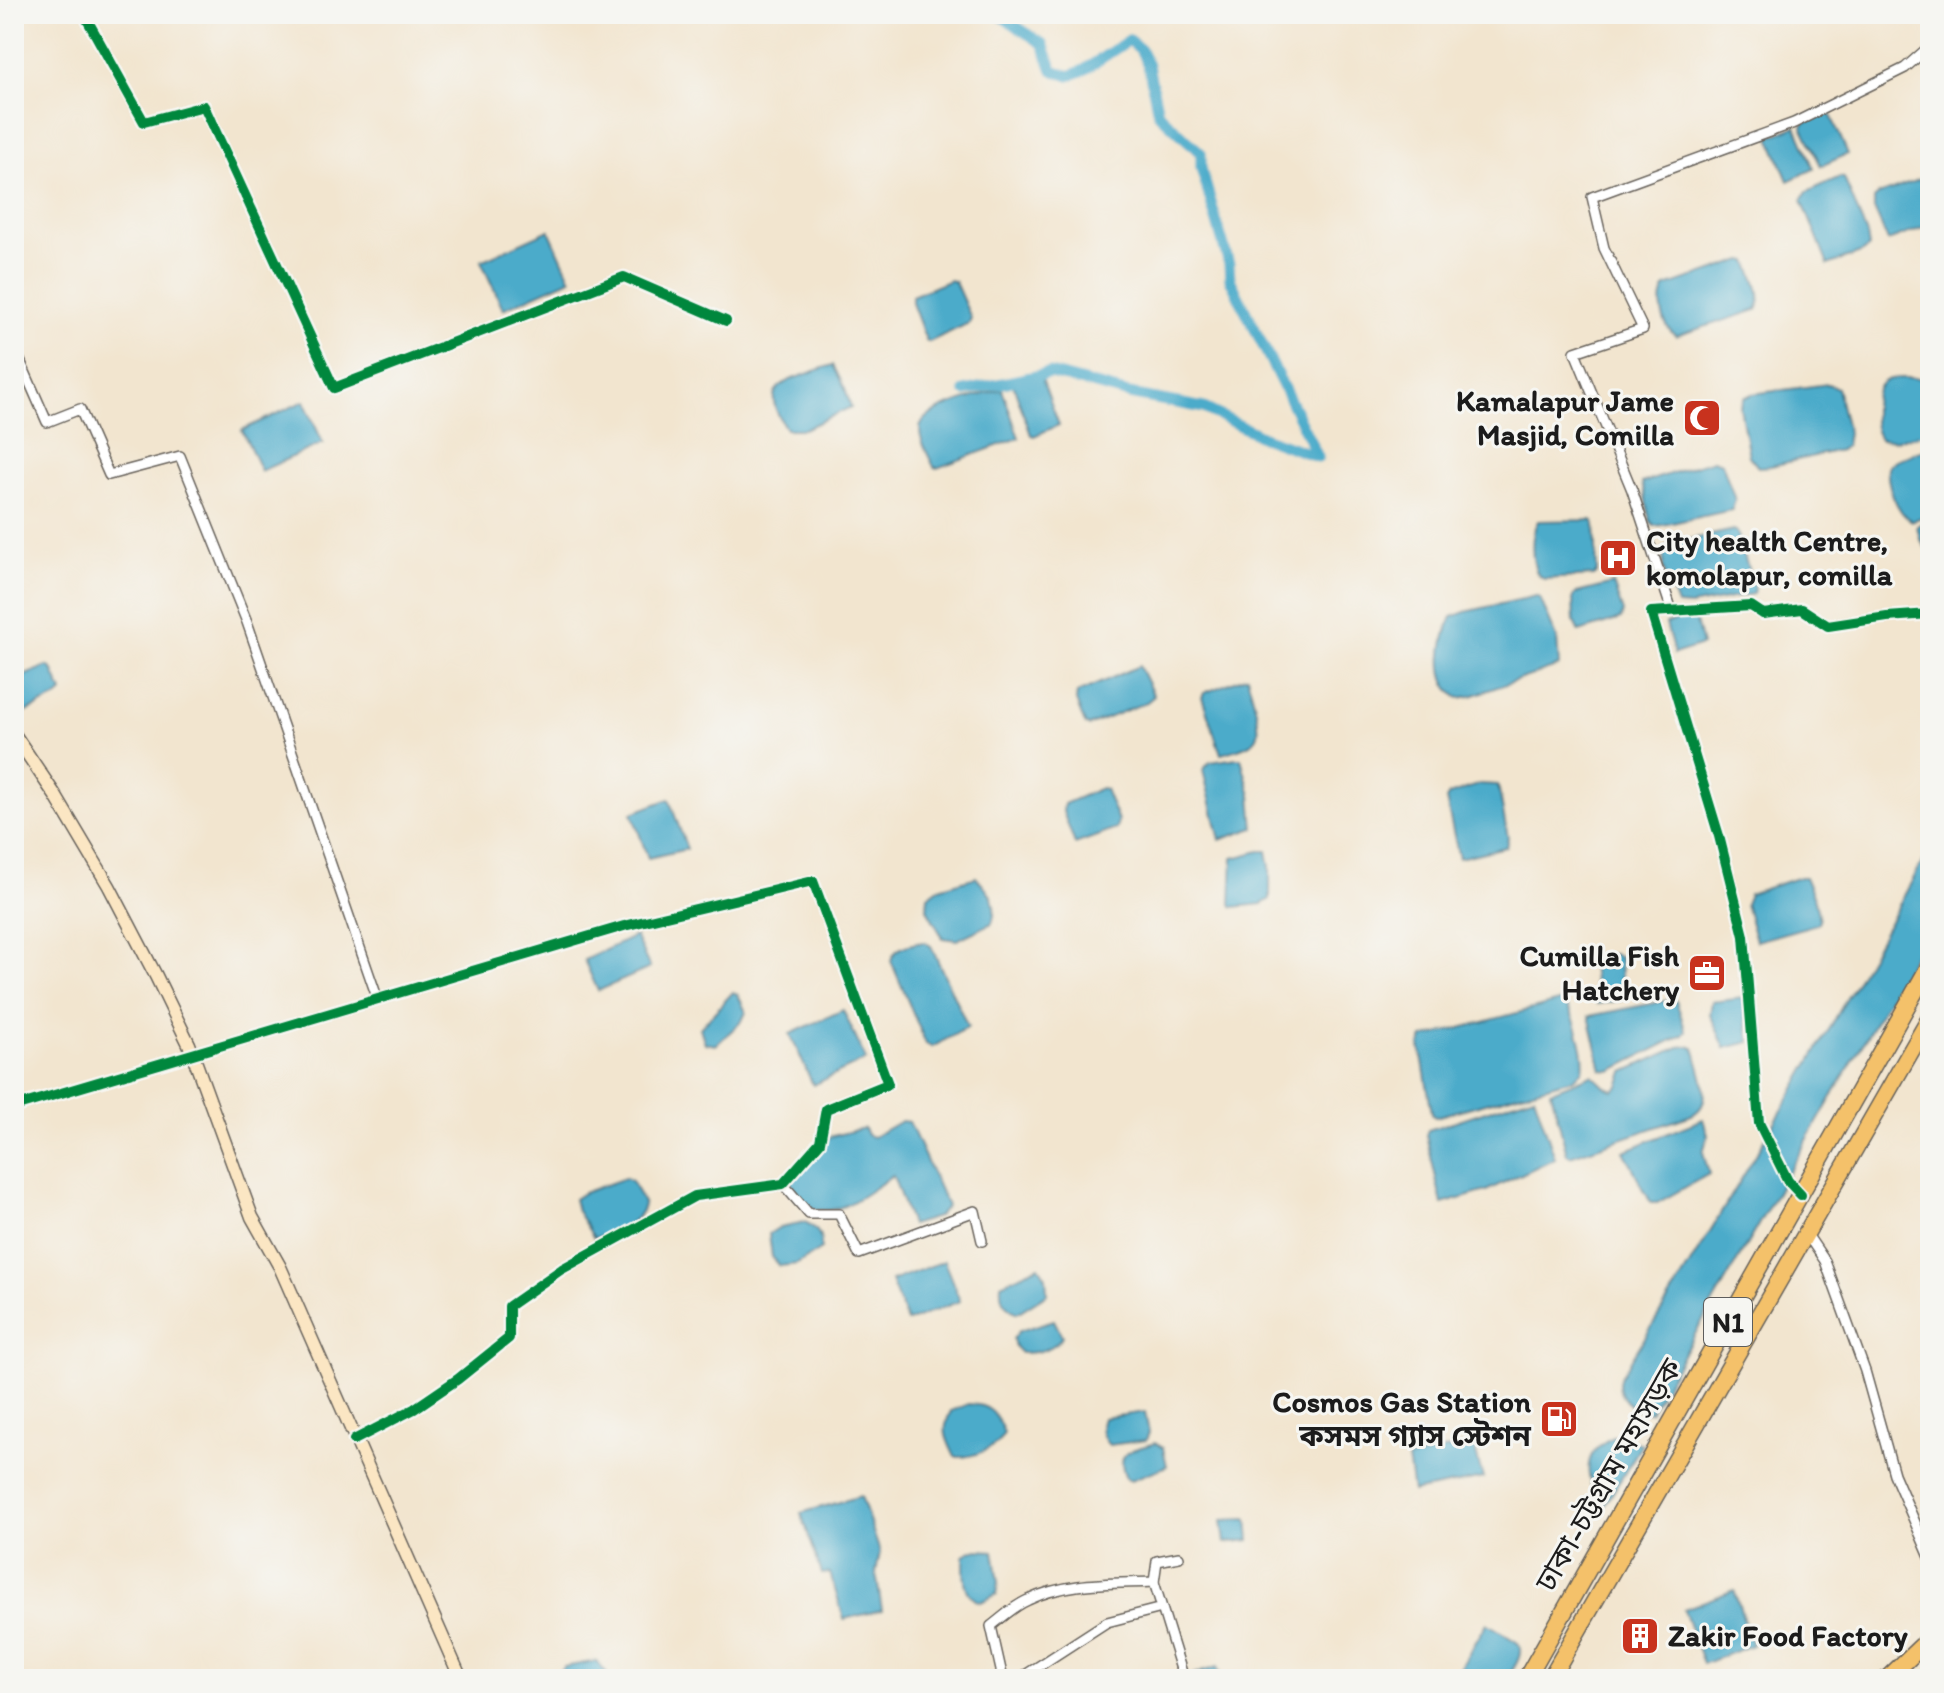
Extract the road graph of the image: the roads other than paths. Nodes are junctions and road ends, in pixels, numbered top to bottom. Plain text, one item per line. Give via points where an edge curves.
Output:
1 (84, 14) edge
2 (1930, 46) edge
3 (726, 321) dead end
4 (14, 347) edge
5 (1672, 611) junction
6 (1930, 614) edge
7 (14, 734) edge
8 (1930, 965) edge
9 (378, 1000) junction
10 (1930, 1018) edge
11 (193, 1055) junction
12 (14, 1107) edge
13 (783, 1184) junction
14 (1801, 1195) junction
15 (1806, 1233) junction
16 (982, 1241) dead end
17 (354, 1440) junction
18 (1179, 1557) dead end
19 (1930, 1557) edge
20 (1154, 1582) junction
21 (1162, 1608) junction
22 (1930, 1638) edge
23 (461, 1679) edge
24 (1003, 1679) edge
25 (1019, 1679) edge
26 (1184, 1679) edge
27 (1526, 1679) edge
28 (1550, 1679) edge
29 (1887, 1679) edge

1 - 3 street via 144,122 204,106 334,388 624,277
2 - 5 street via 1905,68 1794,123 1592,197 1604,248 1643,329 1575,352 1632,490
4 - 9 street via 47,422 80,409 109,475 180,456 247,622
5 - 6 street via 1751,606 1763,614 1802,609 1828,626
5 - 14 street via 1651,612 1744,936 1759,1123 1788,1181
7 - 11 main road via 109,886
8 - 14 highway, ঢাকা-চট্টগ্রাম মহাসড়ক / N1
9 - 11 street
9 - 13 street via 624,926 813,881 888,1084 826,1109 820,1142
10 - 15 highway, ঢাকা-চট্টগ্রাম মহাসড়ক / N1
11 - 12 street
11 - 17 main road via 252,1217 280,1267
13 - 16 street via 809,1214 839,1214 859,1254 975,1211
13 - 17 street via 695,1196 562,1269 509,1306 509,1338 414,1409
14 - 27 highway, ঢাকা-চট্টগ্রাম মহাসড়ক / N1
15 - 19 street via 1825,1261 1865,1371 1894,1474
15 - 28 highway, ঢাকা-চট্টগ্রাম মহাসড়ক / N1
17 - 23 main road
18 - 20 street via 1157,1561
20 - 21 street
20 - 24 street via 1057,1589 1015,1607 991,1626
21 - 25 street via 1107,1622
21 - 26 street
22 - 29 highway

